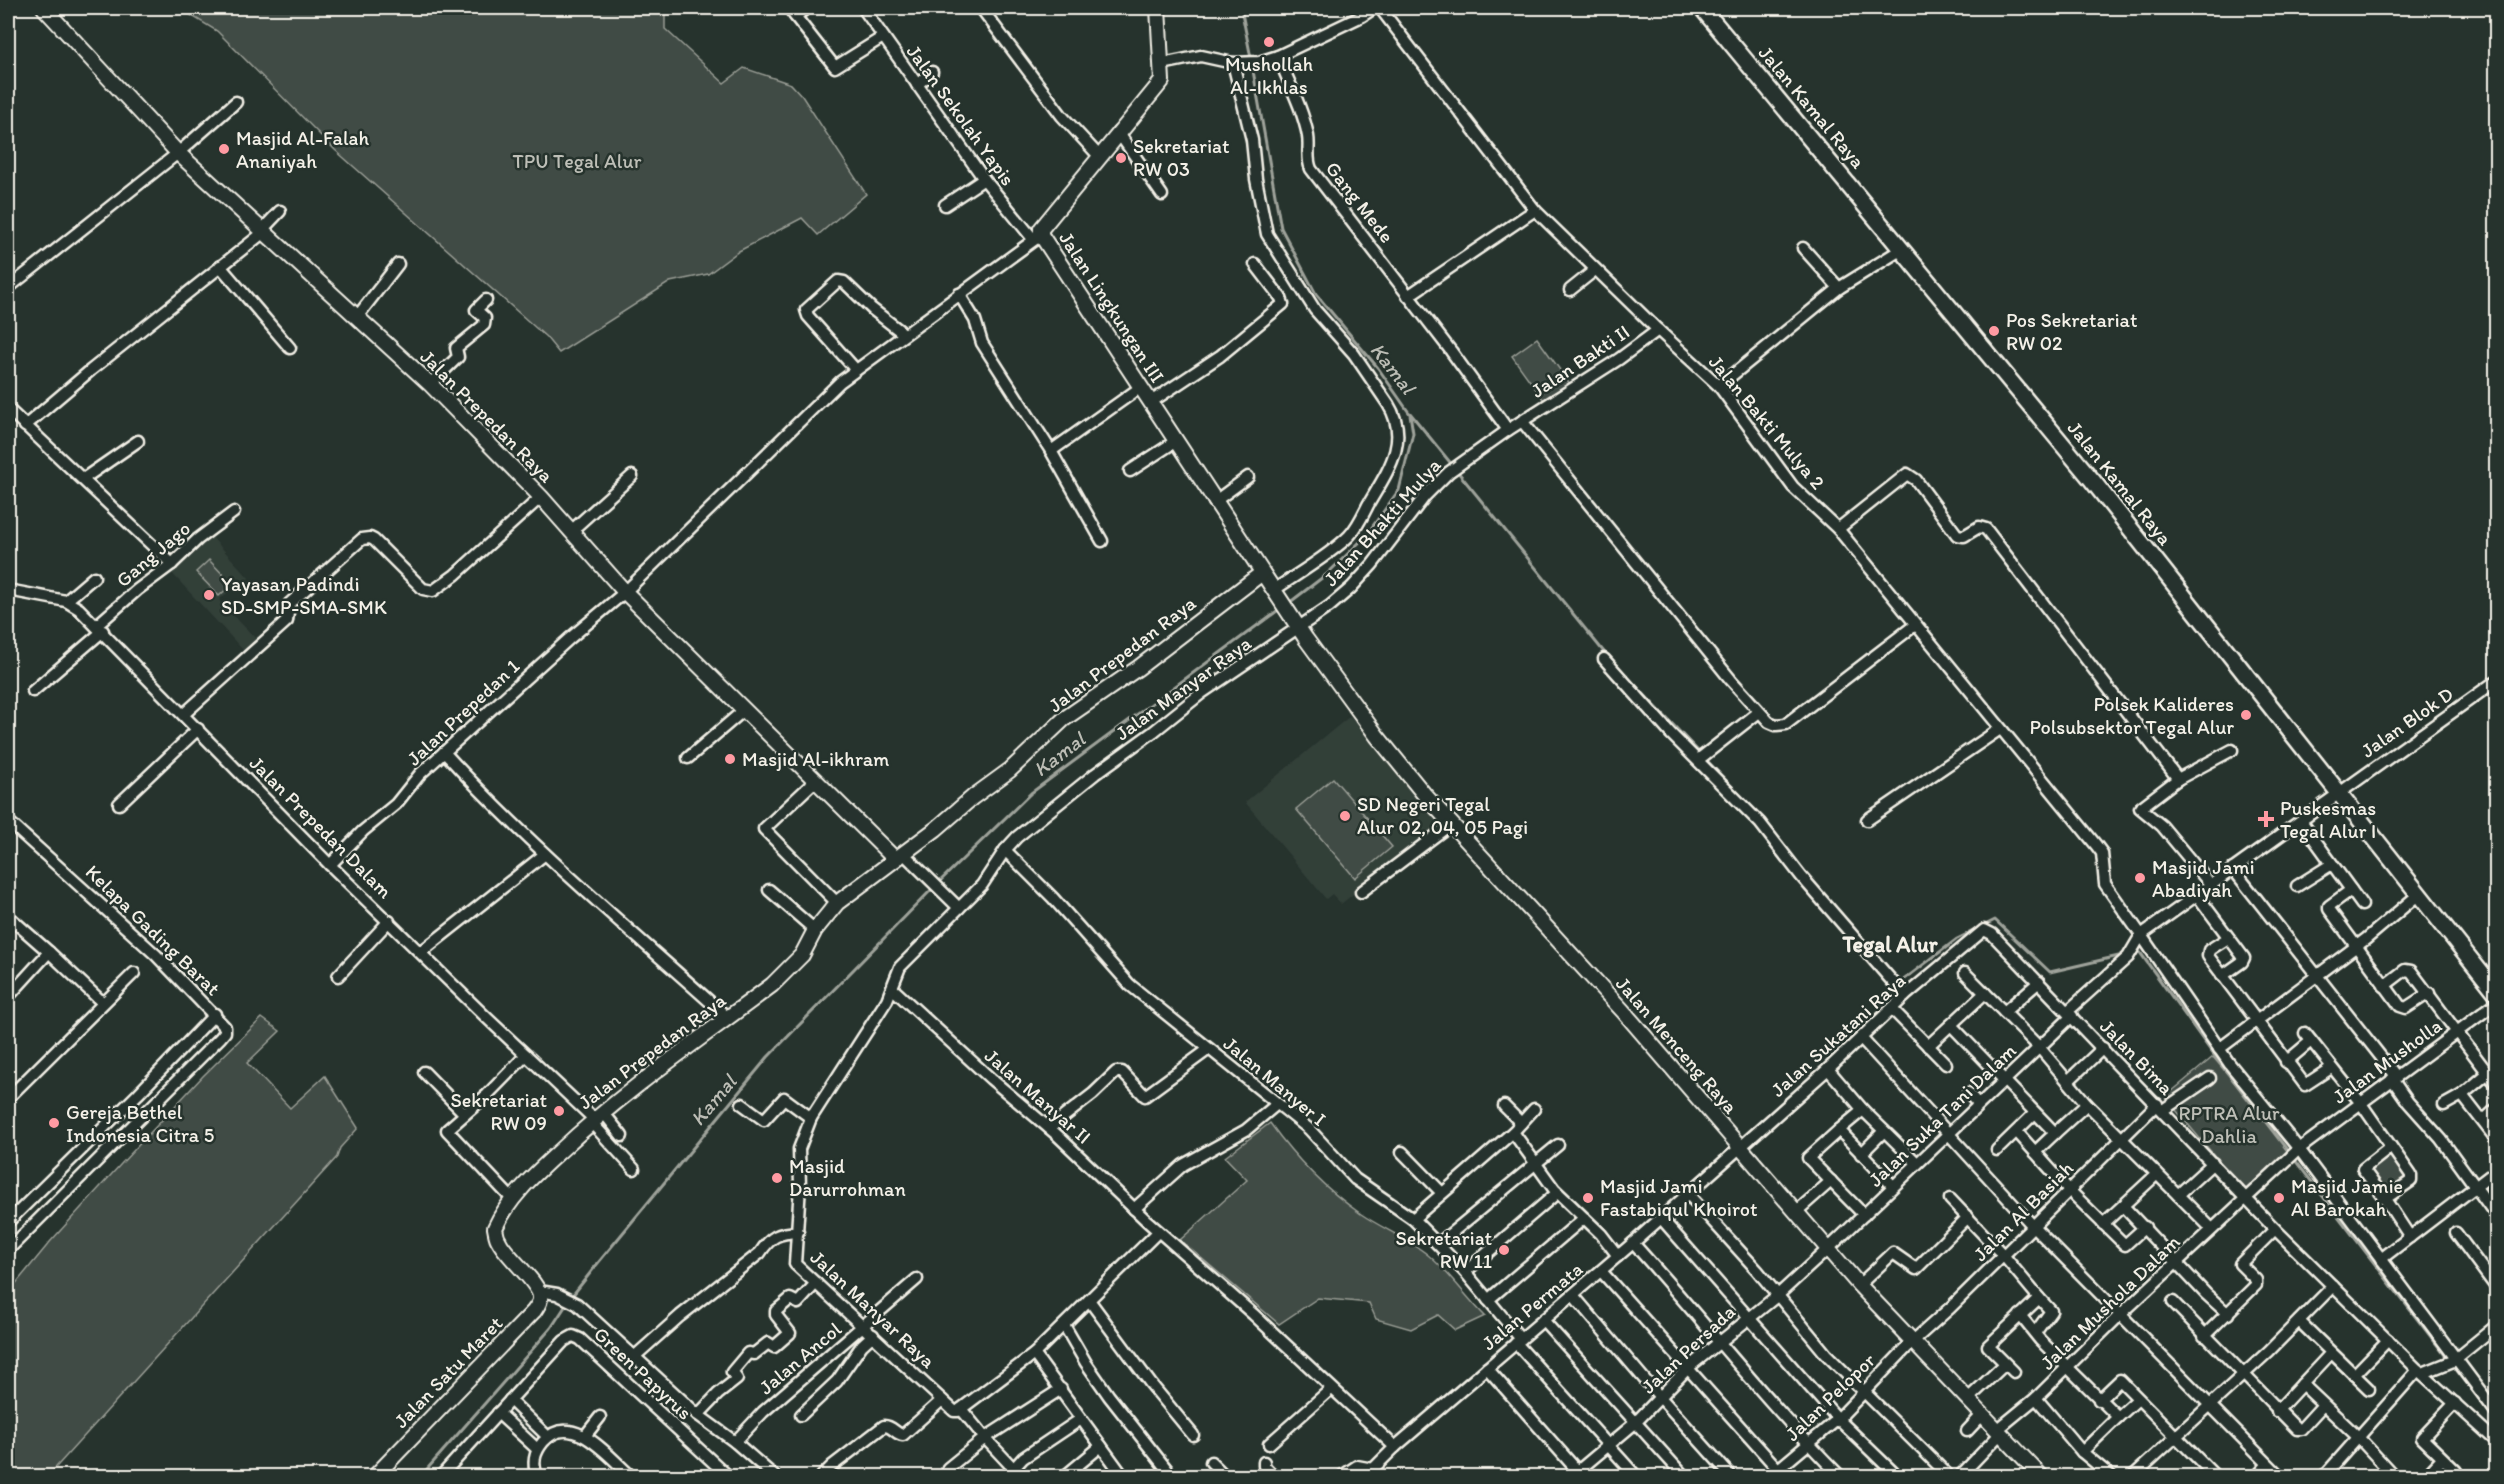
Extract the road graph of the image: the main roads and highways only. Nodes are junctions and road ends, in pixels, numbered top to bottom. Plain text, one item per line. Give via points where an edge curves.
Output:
1 (1702, 8) edge
2 (2496, 992) edge

1 - 2 main road, Jalan Kamal Raya via 2092,480

